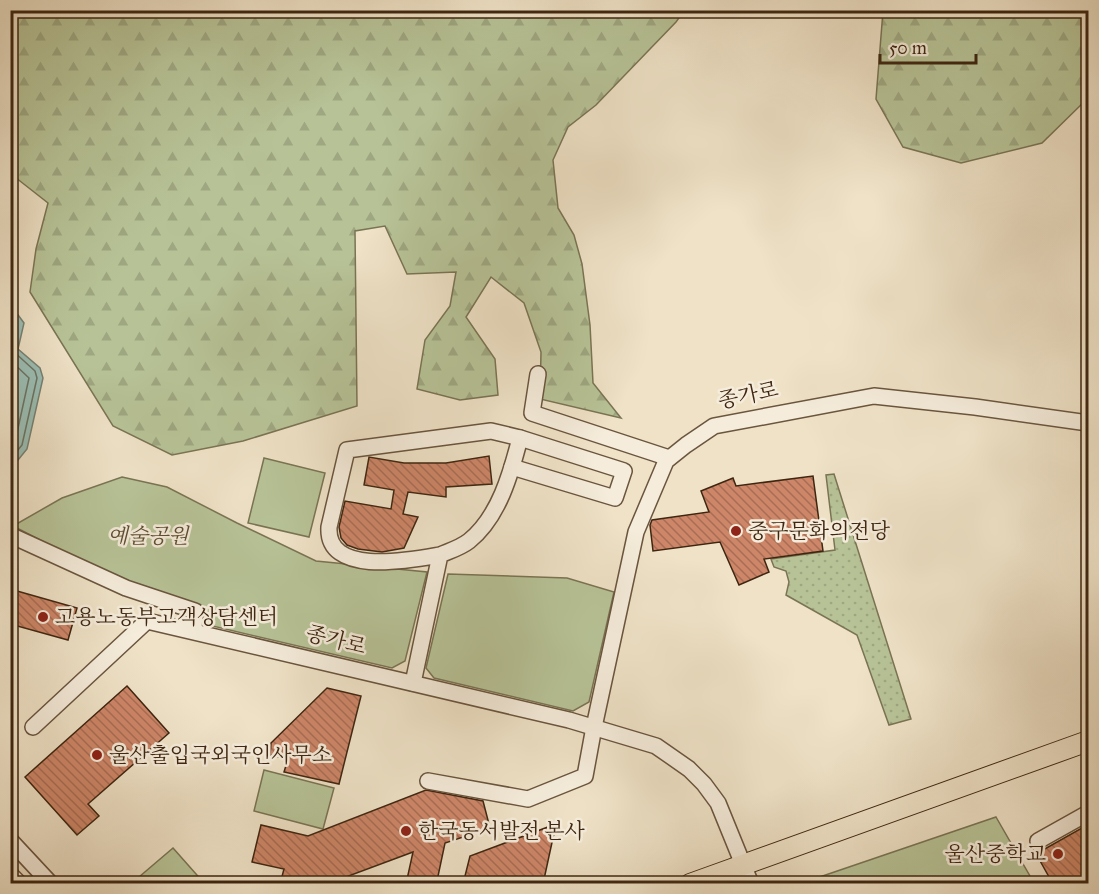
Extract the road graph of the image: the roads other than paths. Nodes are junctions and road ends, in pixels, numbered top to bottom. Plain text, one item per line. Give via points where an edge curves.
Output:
1 (538, 374) dead end
2 (1089, 423) edge
3 (520, 438) junction
4 (669, 458) junction
5 (512, 467) junction
6 (10, 535) edge
7 (440, 555) junction
8 (195, 631) junction
9 (413, 683) junction
10 (33, 727) dead end
11 (594, 727) junction
12 (1089, 741) edge
13 (428, 781) dead end
14 (1089, 813) edge
15 (10, 840) edge
16 (1038, 841) dead end
17 (743, 863) junction
18 (10, 874) edge
19 (20, 884) edge
20 (51, 884) edge
21 (690, 884) edge
22 (751, 884) edge

1 - 4 street via 532,413
2 - 4 street, 종가로 via 874,396 714,426
3 - 5 street
3 - 5 street via 624,471 615,498
3 - 7 street via 490,431 347,450 328,537 338,551 346,557 381,563
4 - 11 street, 종가로 via 636,532
5 - 7 street via 480,530 468,542
6 - 8 street via 126,588 195,611
7 - 9 street
8 - 9 street, 종가로
8 - 10 street, 종가로 via 147,621
9 - 11 street, 종가로
11 - 13 street via 585,776 528,799
11 - 17 street, 종가로 via 656,746 689,770 718,803
12 - 17 main road
14 - 16 street
15 - 20 street
17 - 21 main road
17 - 22 street, 종가로
18 - 19 street

